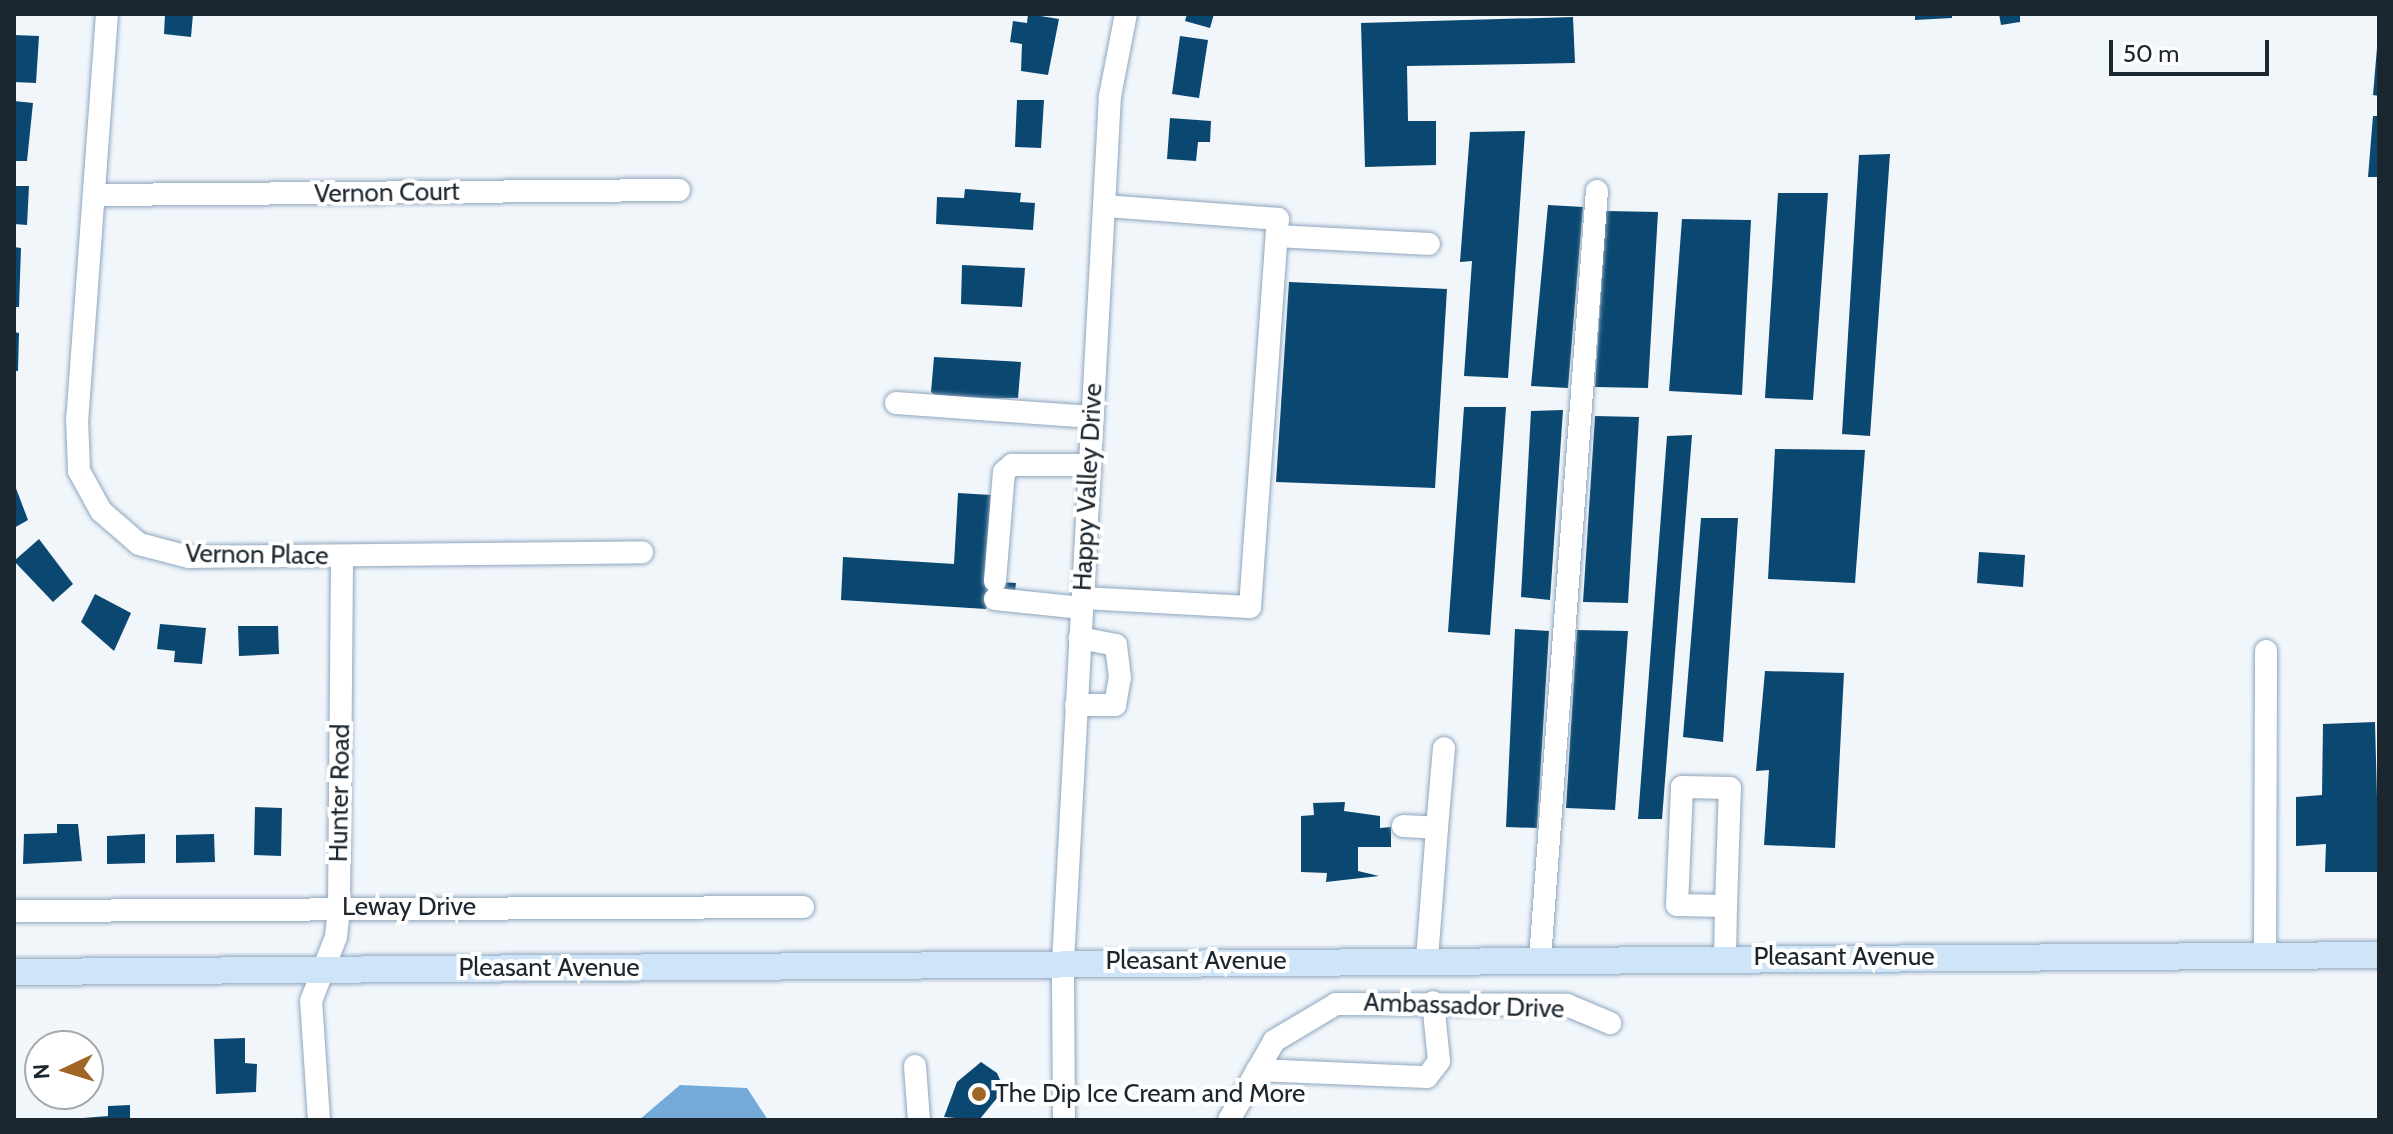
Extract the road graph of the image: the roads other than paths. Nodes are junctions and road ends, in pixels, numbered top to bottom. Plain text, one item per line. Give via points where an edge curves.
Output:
1 (107, 14) edge
2 (1126, 14) edge
3 (679, 190) dead end
4 (1597, 191) dead end
5 (95, 195) junction
6 (1104, 206) junction
7 (1277, 236) junction
8 (1429, 244) dead end
9 (896, 403) dead end
10 (1092, 417) junction
11 (1090, 465) junction
12 (642, 552) dead end
13 (342, 557) junction
14 (1082, 603) junction
15 (1080, 638) junction
16 (2266, 651) dead end
17 (1076, 705) junction
18 (1444, 748) dead end
19 (1403, 826) dead end
20 (1437, 828) junction
21 (1726, 906) junction
22 (339, 907) junction
23 (803, 907) dead end
24 (14, 911) edge
25 (2379, 955) edge
26 (2265, 956) junction
27 (1725, 958) junction
28 (1427, 959) junction
29 (1540, 959) junction
30 (1063, 962) junction
31 (322, 969) junction
32 (14, 972) edge
33 (1433, 1002) junction
34 (1610, 1023) dead end
35 (915, 1066) dead end
36 (1257, 1070) junction
37 (319, 1120) edge
38 (919, 1120) edge
39 (1064, 1120) edge
40 (1229, 1120) edge

1 - 5 street, Vernon Place
2 - 6 street, Happy Valley Drive via 1110,96
3 - 5 street, Vernon Court
4 - 29 street
5 - 13 street, Vernon Place via 77,418 79,471 101,511 139,544 189,557
6 - 7 street via 1278,219
6 - 10 street, Happy Valley Drive
7 - 8 street
7 - 14 street via 1250,607
9 - 10 street
10 - 11 street, Happy Valley Drive
11 - 14 street, Happy Valley Drive
11 - 14 street via 1012,465 1004,472 995,590
12 - 13 street, Vernon Place
13 - 22 street, Hunter Road
14 - 15 street, Happy Valley Drive
15 - 17 street, Happy Valley Drive
15 - 17 street via 1116,645 1120,678 1115,705
16 - 26 street
17 - 30 street, Happy Valley Drive
18 - 20 street
19 - 20 street
20 - 28 street
21 - 21 street via 1730,788 1682,787 1677,905
21 - 27 street
22 - 23 street, Leway Drive
22 - 24 street, Leway Drive
22 - 31 street, Hunter Road
25 - 26 main road, Pleasant Avenue
26 - 27 main road, Pleasant Avenue
27 - 29 main road, Pleasant Avenue
28 - 29 main road, Pleasant Avenue
28 - 30 main road, Pleasant Avenue
30 - 31 main road, Pleasant Avenue
30 - 39 street, Happy Valley Drive
31 - 32 main road, Pleasant Avenue
31 - 37 street, Hunter Road via 311,1001
33 - 34 street, Ambassador Drive via 1567,1005
33 - 36 street, Ambassador Drive via 1336,1004 1274,1041
33 - 36 street via 1439,1061 1427,1077
35 - 38 street
36 - 40 street, Ambassador Drive

